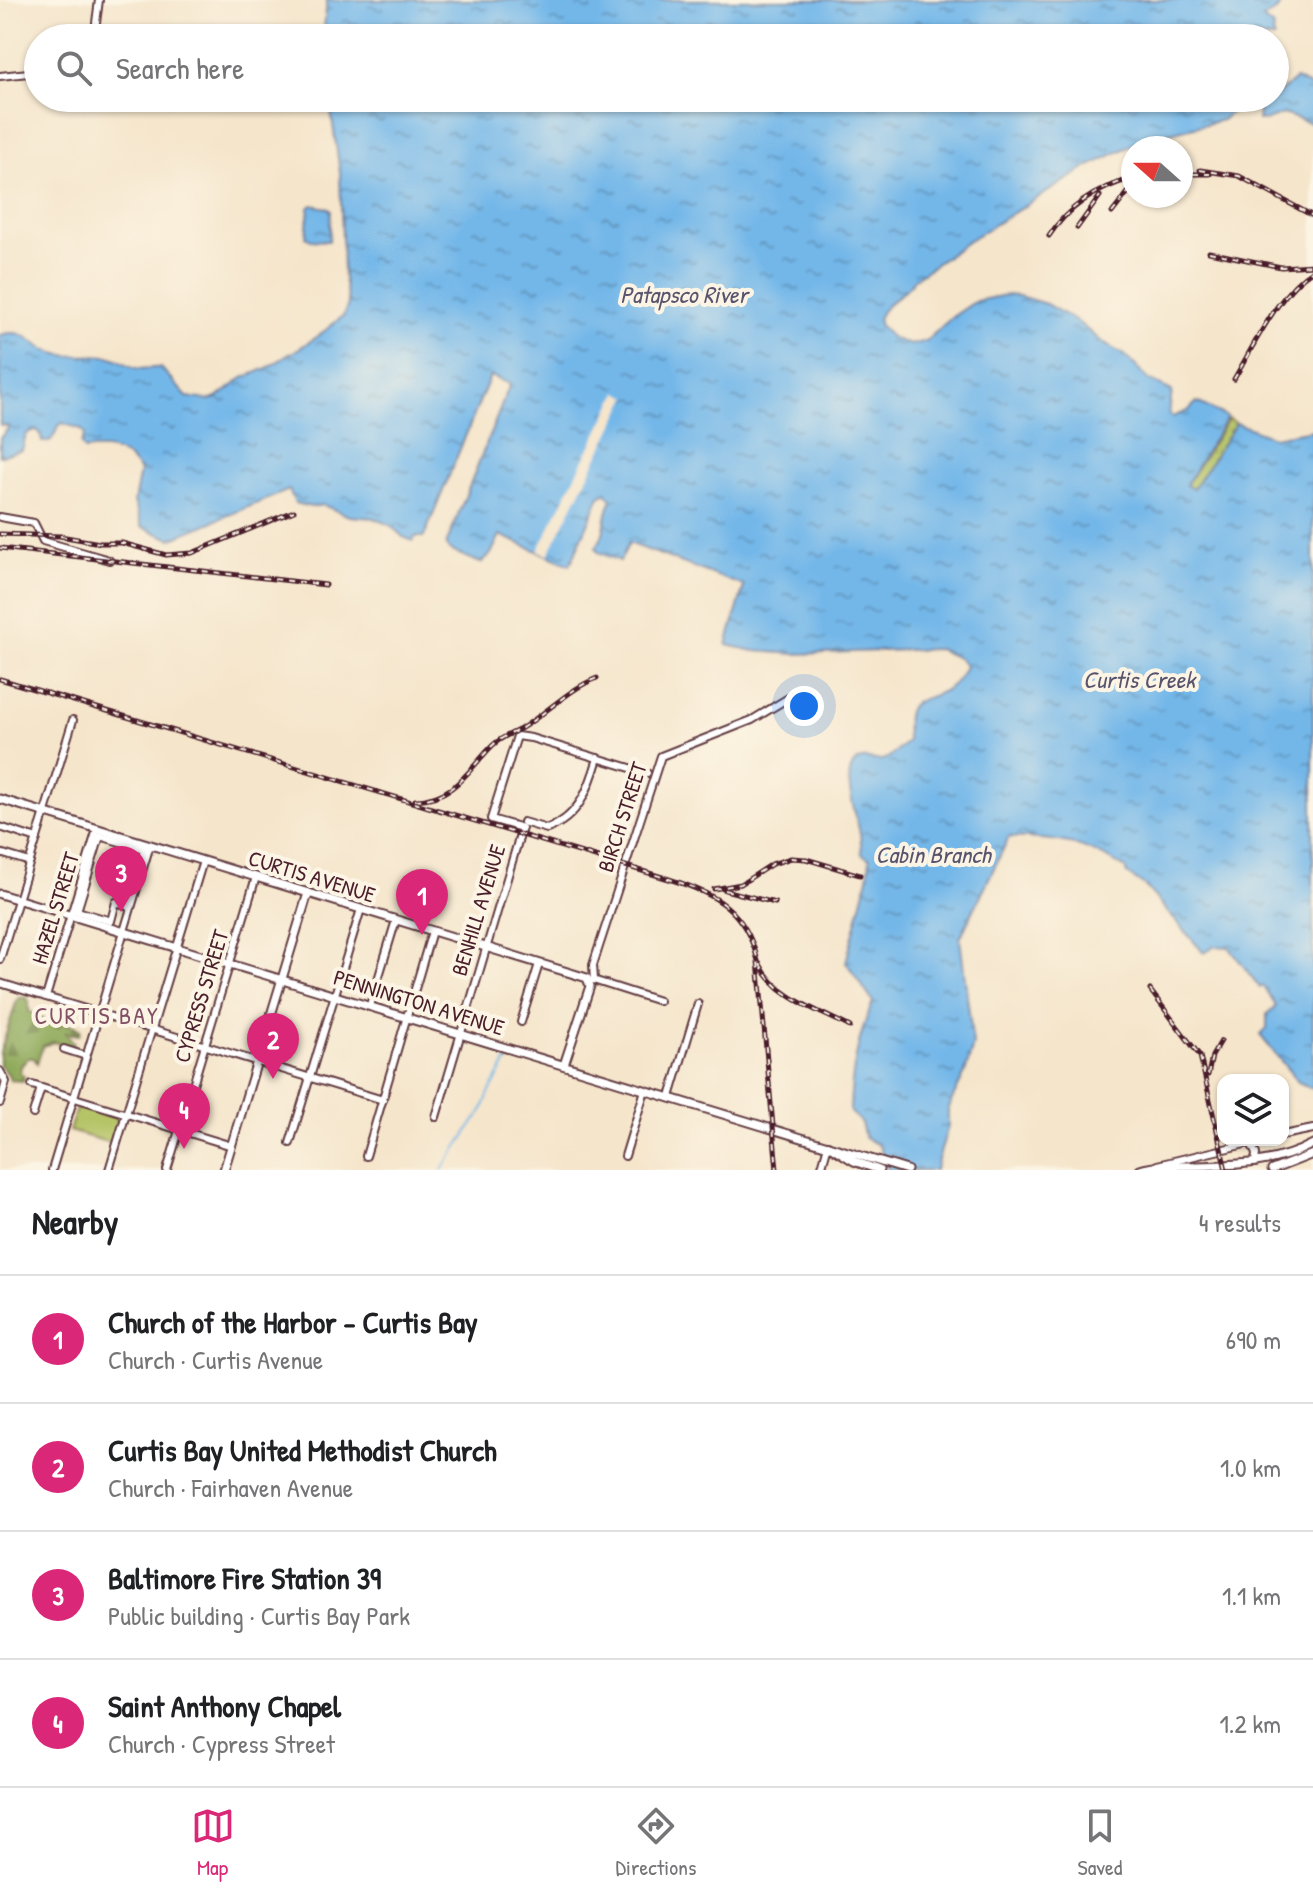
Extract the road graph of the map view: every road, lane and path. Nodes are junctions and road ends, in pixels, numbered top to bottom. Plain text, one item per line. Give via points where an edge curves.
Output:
1 (99, 0) edge
2 (96, 24) edge
3 (24, 73) edge
4 (0, 76) edge
5 (0, 517) edge
6 (109, 560) dead end
7 (790, 697) dead end
8 (73, 720) dead end
9 (598, 758) junction
10 (647, 773) dead end
11 (0, 799) edge
12 (45, 813) junction
13 (523, 822) dead end
14 (0, 827) edge
15 (97, 829) junction
16 (37, 839) junction
17 (150, 845) junction
18 (0, 853) edge
19 (203, 861) junction
20 (30, 862) junction
21 (256, 877) junction
22 (308, 893) junction
23 (0, 894) edge
24 (18, 899) junction
25 (361, 909) junction
26 (74, 913) junction
27 (396, 920) junction
28 (432, 931) junction
29 (124, 932) junction
30 (485, 947) junction
31 (177, 948) junction
32 (0, 959) edge
33 (230, 964) junction
34 (539, 964) junction
35 (282, 980) junction
36 (592, 980) junction
37 (0, 983) edge
38 (335, 996) junction
39 (46, 997) junction
40 (659, 1001) dead end
41 (698, 1004) dead end
42 (370, 1006) junction
43 (99, 1014) junction
44 (407, 1018) junction
45 (521, 1022) dead end
46 (152, 1029) junction
47 (459, 1033) junction
48 (205, 1046) junction
49 (500, 1046) junction
50 (64, 1049) dead end
51 (569, 1051) junction
52 (86, 1056) junction
53 (257, 1062) junction
54 (564, 1065) junction
55 (0, 1071) edge
56 (310, 1078) junction
57 (32, 1085) dead end
58 (41, 1088) junction
59 (645, 1090) junction
60 (670, 1097) junction
61 (74, 1098) junction
62 (383, 1100) junction
63 (0, 1103) edge
64 (33, 1114) dead end
65 (126, 1114) junction
66 (436, 1117) dead end
67 (1313, 1129) edge
68 (179, 1130) junction
69 (1289, 1134) edge
70 (290, 1143) dead end
71 (1313, 1144) edge
72 (828, 1145) junction
73 (232, 1146) junction
74 (1239, 1146) edge
75 (1313, 1154) edge
76 (366, 1156) dead end
77 (625, 1156) dead end
78 (1256, 1165) edge
79 (881, 1166) edge
80 (1283, 1168) edge
81 (1143, 1169) edge
82 (52, 1170) edge
83 (109, 1170) edge
84 (167, 1170) edge
85 (224, 1170) edge
86 (821, 1170) edge
87 (907, 1170) edge
88 (1272, 1170) edge

1 - 2 street
3 - 4 street
5 - 6 street via 34,523 43,541
7 - 36 street, BIRCH STREET via 752,720 661,756
8 - 12 street
9 - 10 street
9 - 13 street via 573,813 547,829
9 - 30 street, BENHILL AVENUE via 517,736 491,819 522,828
11 - 12 main road, CURTIS AVENUE
12 - 15 main road, CURTIS AVENUE
12 - 16 street
14 - 16 street
15 - 17 main road, CURTIS AVENUE
15 - 26 street, HAZEL STREET
16 - 20 street
17 - 19 main road, CURTIS AVENUE
17 - 29 street
18 - 20 street
19 - 21 main road, CURTIS AVENUE
19 - 31 street
20 - 24 street
21 - 22 main road, CURTIS AVENUE
21 - 33 street, CYPRESS STREET
22 - 25 main road, CURTIS AVENUE
22 - 35 main road
23 - 24 main road, PENNINGTON AVENUE
24 - 26 main road, PENNINGTON AVENUE
24 - 32 street
25 - 27 main road, CURTIS AVENUE
25 - 38 street
26 - 26 street via 111,921 116,902 128,906 144,849 100,836
26 - 29 main road, PENNINGTON AVENUE
26 - 39 street, HAZEL STREET
27 - 28 main road, CURTIS AVENUE
27 - 42 street
28 - 30 main road, CURTIS AVENUE
28 - 44 street
29 - 31 main road, PENNINGTON AVENUE
29 - 43 street
30 - 34 main road, CURTIS AVENUE
30 - 47 street, BENHILL AVENUE
31 - 33 main road, PENNINGTON AVENUE
31 - 46 street
33 - 35 main road, PENNINGTON AVENUE
33 - 48 street, CYPRESS STREET
34 - 36 main road, CURTIS AVENUE
34 - 45 street
35 - 38 main road, PENNINGTON AVENUE
35 - 53 main road
36 - 40 street, CURTIS AVENUE
36 - 51 main road, BIRCH STREET
37 - 39 street
38 - 42 main road, PENNINGTON AVENUE
38 - 56 street
39 - 43 street
41 - 60 street
42 - 44 main road, PENNINGTON AVENUE
43 - 46 street
43 - 52 street
44 - 47 main road, PENNINGTON AVENUE
44 - 62 street
46 - 48 street
46 - 65 street
47 - 49 main road, PENNINGTON AVENUE
47 - 66 street, BENHILL AVENUE
48 - 53 street
48 - 68 street, CYPRESS STREET
49 - 51 main road via 561,1061
49 - 54 main road, PENNINGTON AVENUE
50 - 52 street
51 - 54 main road, BIRCH STREET
52 - 61 street
53 - 56 street
53 - 73 main road
54 - 59 main road, PENNINGTON AVENUE
55 - 63 street via 6,1082
56 - 62 street
56 - 70 street
57 - 58 street
58 - 61 street
58 - 64 street
59 - 60 main road, PENNINGTON AVENUE
59 - 77 street
60 - 72 main road, PENNINGTON AVENUE
61 - 65 street
61 - 82 street
62 - 76 street
65 - 68 street
65 - 83 street
67 - 69 street
68 - 73 street
68 - 84 street, CYPRESS STREET
71 - 78 main road
72 - 79 main road, PENNINGTON AVENUE via 854,1161
72 - 86 street
73 - 85 main road
74 - 81 street
75 - 80 main road
78 - 81 main road
79 - 87 main road, PENNINGTON AVENUE
80 - 88 main road

